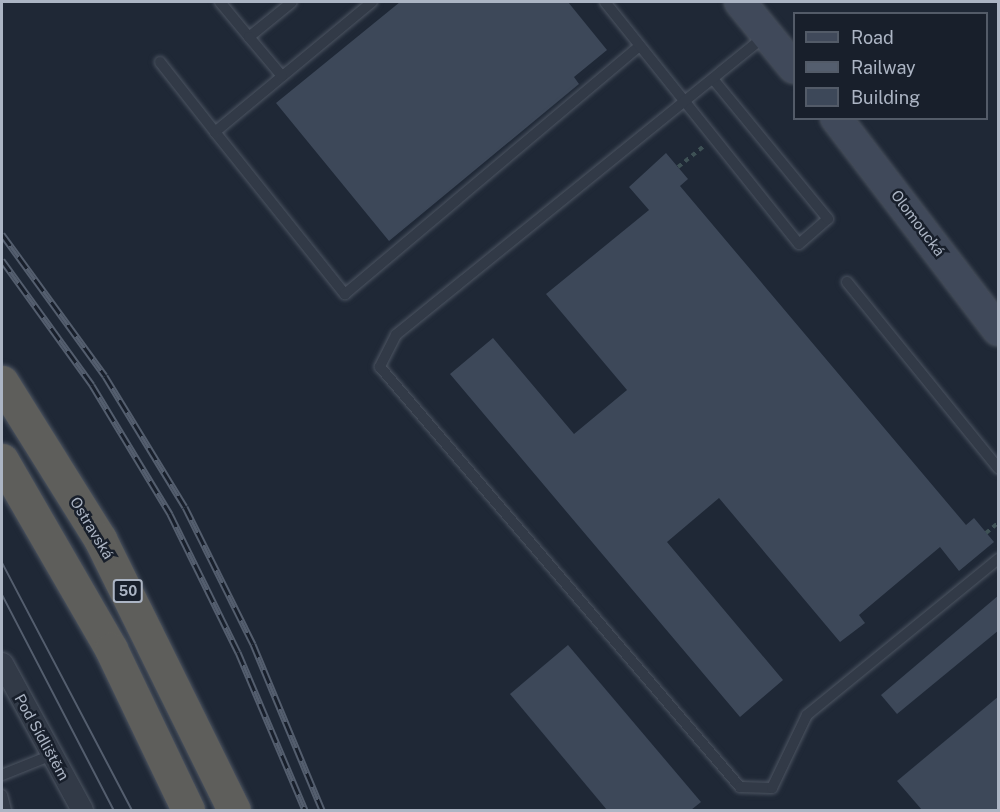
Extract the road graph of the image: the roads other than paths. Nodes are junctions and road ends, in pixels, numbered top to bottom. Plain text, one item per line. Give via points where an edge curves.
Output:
1 (220, 2) edge
2 (292, 2) edge
3 (372, 2) edge
4 (605, 2) edge
5 (740, 2) edge
6 (768, 34) junction
7 (249, 37) junction
8 (640, 46) junction
9 (160, 62) dead end
10 (793, 65) edge
11 (282, 76) junction
12 (713, 79) junction
13 (685, 103) junction
14 (838, 120) edge
15 (215, 132) junction
16 (847, 282) dead end
17 (993, 320) edge
18 (2, 382) edge
19 (2, 460) edge
20 (999, 468) edge
21 (999, 559) edge
22 (2, 663) edge
23 (52, 755) junction
24 (2, 775) edge
25 (2, 795) edge
26 (6, 810) edge
27 (82, 810) edge
28 (188, 810) edge
29 (234, 810) edge

1 - 7 lane
2 - 7 lane
3 - 11 lane
4 - 8 lane
5 - 6 main road
6 - 10 main road
6 - 12 lane
7 - 11 lane
8 - 13 lane
8 - 15 lane via 345,294
9 - 15 lane
11 - 15 lane
12 - 13 lane
12 - 13 lane via 828,219 799,244
13 - 21 lane via 396,334 380,367 740,787 772,788 807,716
14 - 17 main road, Olomoucká
16 - 20 lane
18 - 29 highway, Ostravská / 50 via 128,592
19 - 28 highway via 111,649
22 - 23 street, Pod Sídlištěm
23 - 24 lane
23 - 27 street, Pod Sídlištěm
25 - 26 lane

